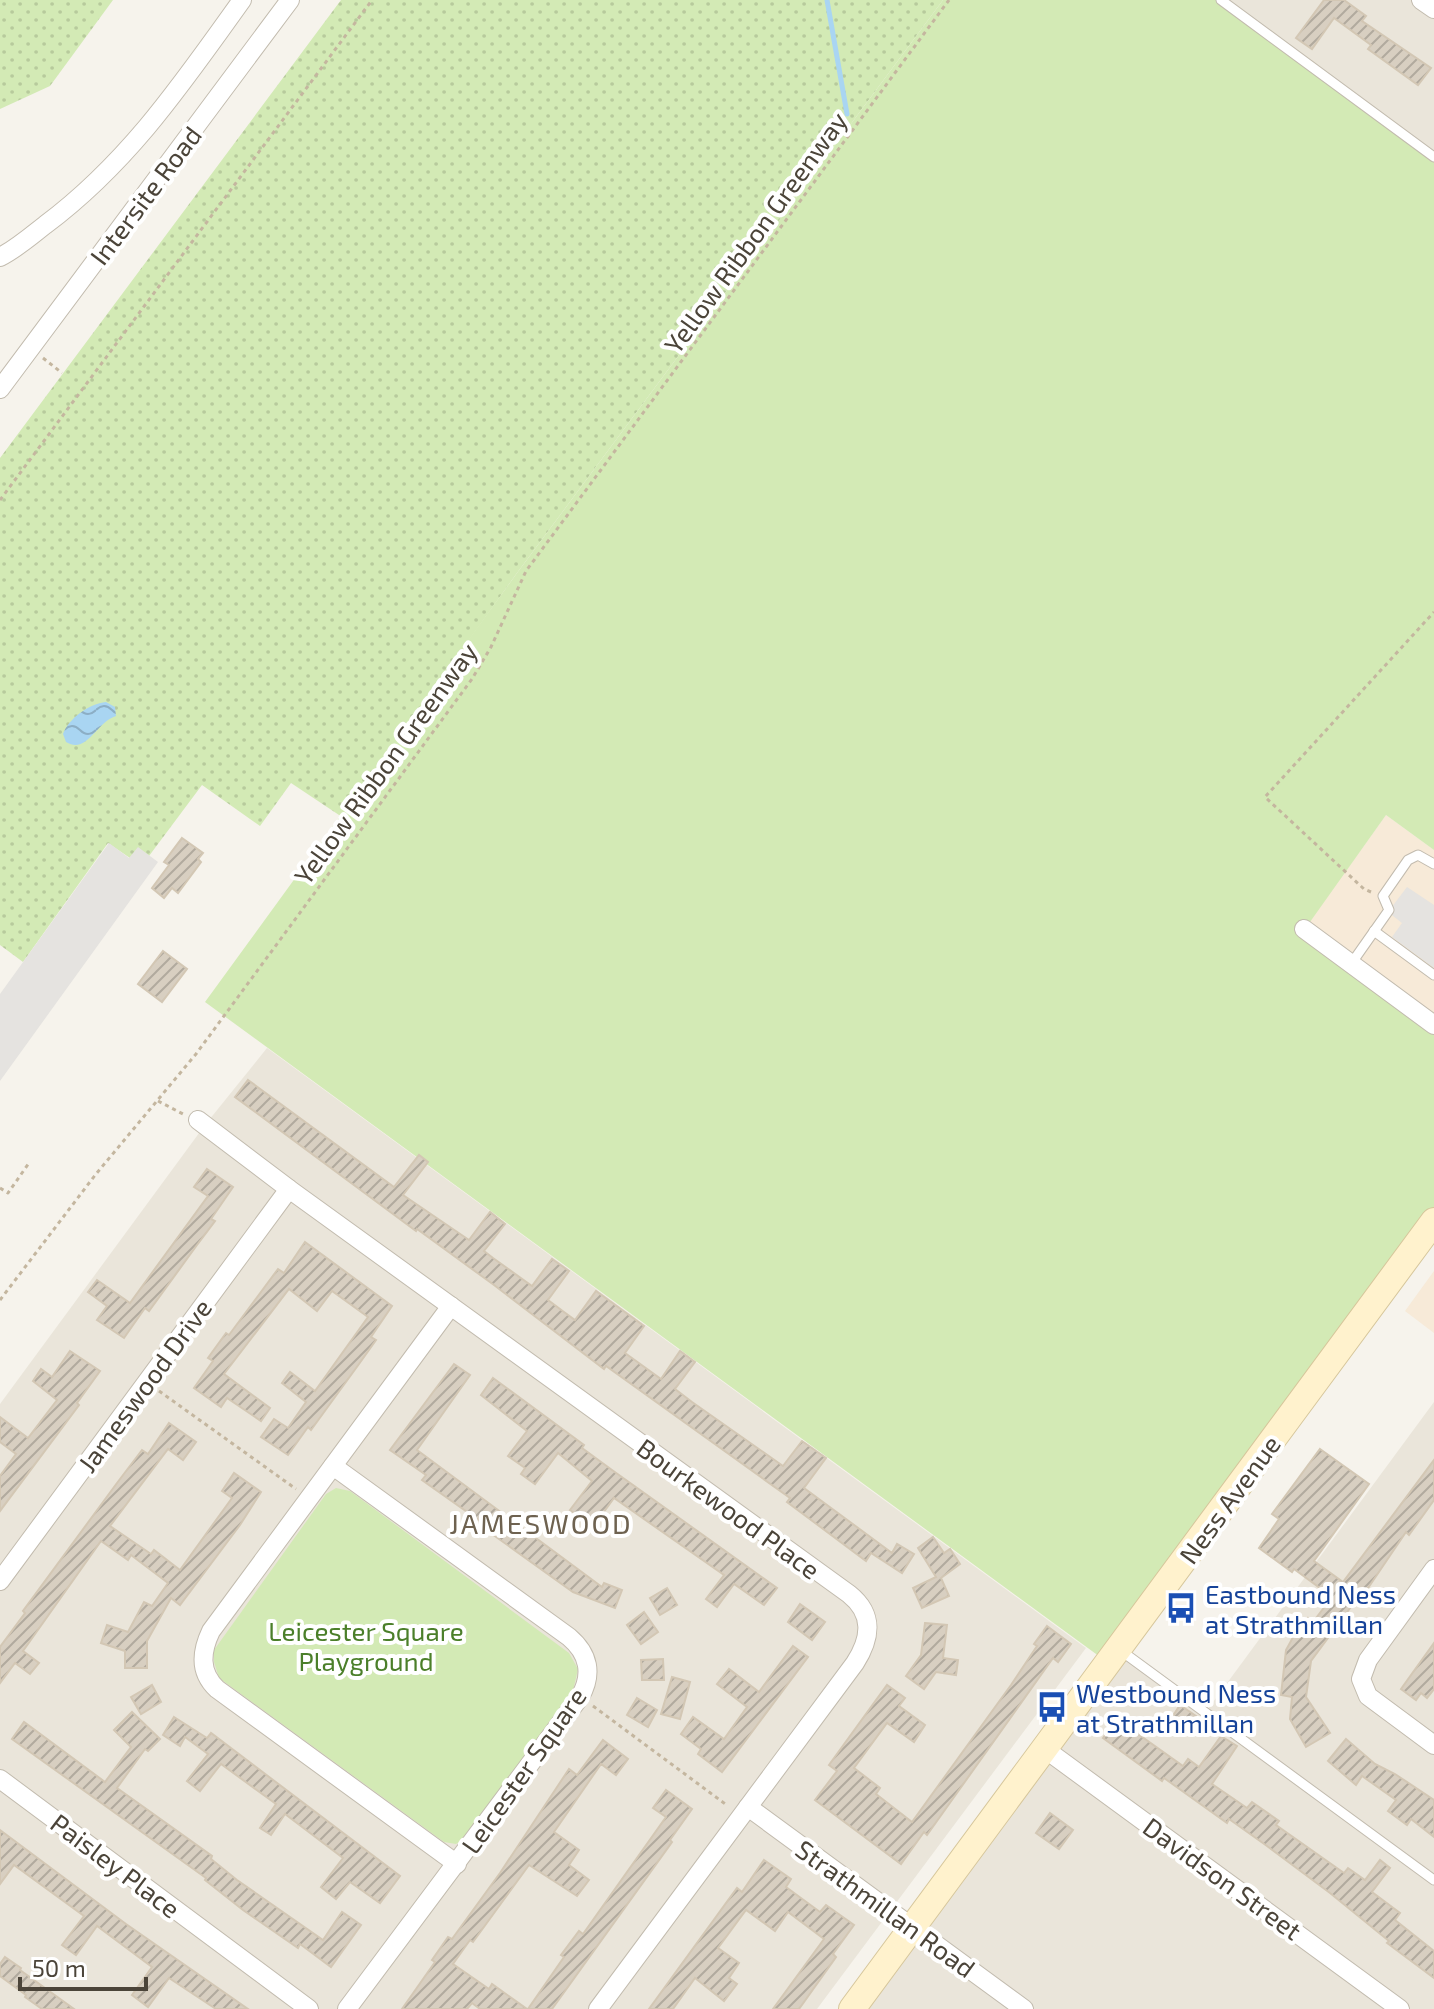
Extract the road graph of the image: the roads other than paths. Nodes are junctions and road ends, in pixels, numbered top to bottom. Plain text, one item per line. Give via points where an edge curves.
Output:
1 (242, 0) edge
2 (290, 0) edge
3 (1221, 0) edge
4 (1421, 0) edge
5 (1434, 9) edge
6 (1434, 157) edge
7 (0, 257) edge
8 (0, 389) edge
9 (1434, 864) edge
10 (1304, 929) dead end
11 (1374, 931) junction
12 (1351, 964) junction
13 (1434, 975) edge
14 (1434, 1025) edge
15 (198, 1120) road end
16 (289, 1189) junction
17 (1434, 1221) edge
18 (451, 1306) junction
19 (333, 1466) junction
20 (1434, 1569) edge
21 (0, 1581) edge
22 (1118, 1649) junction
23 (1434, 1745) edge
24 (1045, 1749) junction
25 (0, 1779) edge
26 (745, 1811) junction
27 (457, 1864) junction
28 (1434, 1880) edge
29 (914, 1927) junction
30 (309, 2009) edge
31 (347, 2009) edge
32 (598, 2009) edge
33 (852, 2009) edge
34 (1024, 2009) edge
35 (1400, 2009) edge

1 - 7 street via 126,154 75,203
2 - 8 street, Intersite Road
3 - 6 lane
4 - 5 street
9 - 11 lane via 1413,856 1383,896 1389,910
10 - 12 street
11 - 12 lane
11 - 13 lane
12 - 14 street
15 - 16 street, Bourkewood Place
16 - 18 street, Bourkewood Place
16 - 21 street, Jameswood Drive
17 - 22 main road, Ness Avenue
18 - 19 street, Leicester Square
18 - 26 street, Bourkewood Place via 849,1594 865,1612 869,1628 862,1652
19 - 27 street, Leicester Square via 211,1631 204,1645 204,1669 217,1689
19 - 27 street, Leicester Square via 577,1644 587,1663 580,1697
20 - 23 street via 1368,1660 1361,1679 1368,1696
22 - 24 main road, Ness Avenue
22 - 28 lane
24 - 29 main road, Ness Avenue
24 - 35 street, Davidson Street
25 - 30 street, Paisley Place
26 - 29 street, Strathmillan Road
26 - 32 street, Bourkewood Place
27 - 31 street, Leicester Square
29 - 33 main road, Ness Avenue
29 - 34 street, Strathmillan Road

